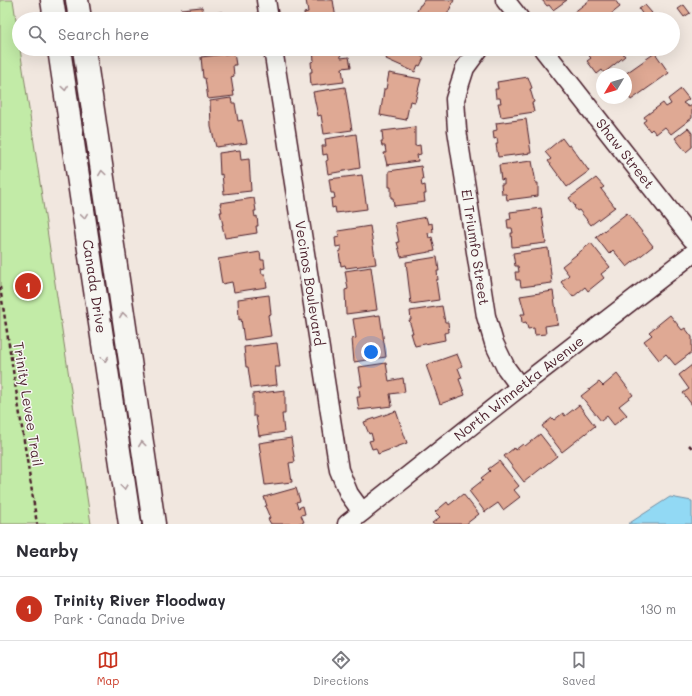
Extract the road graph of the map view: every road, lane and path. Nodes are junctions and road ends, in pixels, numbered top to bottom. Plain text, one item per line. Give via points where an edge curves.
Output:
1 (52, 0) edge
2 (77, 0) edge
3 (266, 0) edge
4 (505, 0) edge
5 (54, 12) edge
6 (79, 12) edge
7 (268, 12) edge
8 (512, 12) edge
9 (60, 56) edge
10 (85, 56) edge
11 (274, 56) edge
12 (474, 56) edge
13 (548, 56) edge
14 (692, 239) edge
15 (689, 262) edge
16 (0, 287) edge
17 (520, 387) junction
18 (688, 445) dead end
19 (692, 448) edge
20 (362, 512) junction
21 (37, 524) edge
22 (130, 524) edge
23 (154, 524) edge
24 (347, 524) edge

1 - 5 street
2 - 6 street
3 - 7 street
4 - 8 street
9 -> 22 street, Canada Drive
23 -> 10 street, Canada Drive
11 - 20 street, Vecinos Boulevard via 339,470 349,494
12 - 17 street, El Triumfo Street via 465,68 455,99 457,130 486,316 506,368
13 - 14 street, Shaw Street
15 - 17 street, North Winnetka Avenue
16 - 21 path, Trinity Levee Trail
17 - 20 street, North Winnetka Avenue
18 - 19 path
20 - 24 street, North Winnetka Avenue

